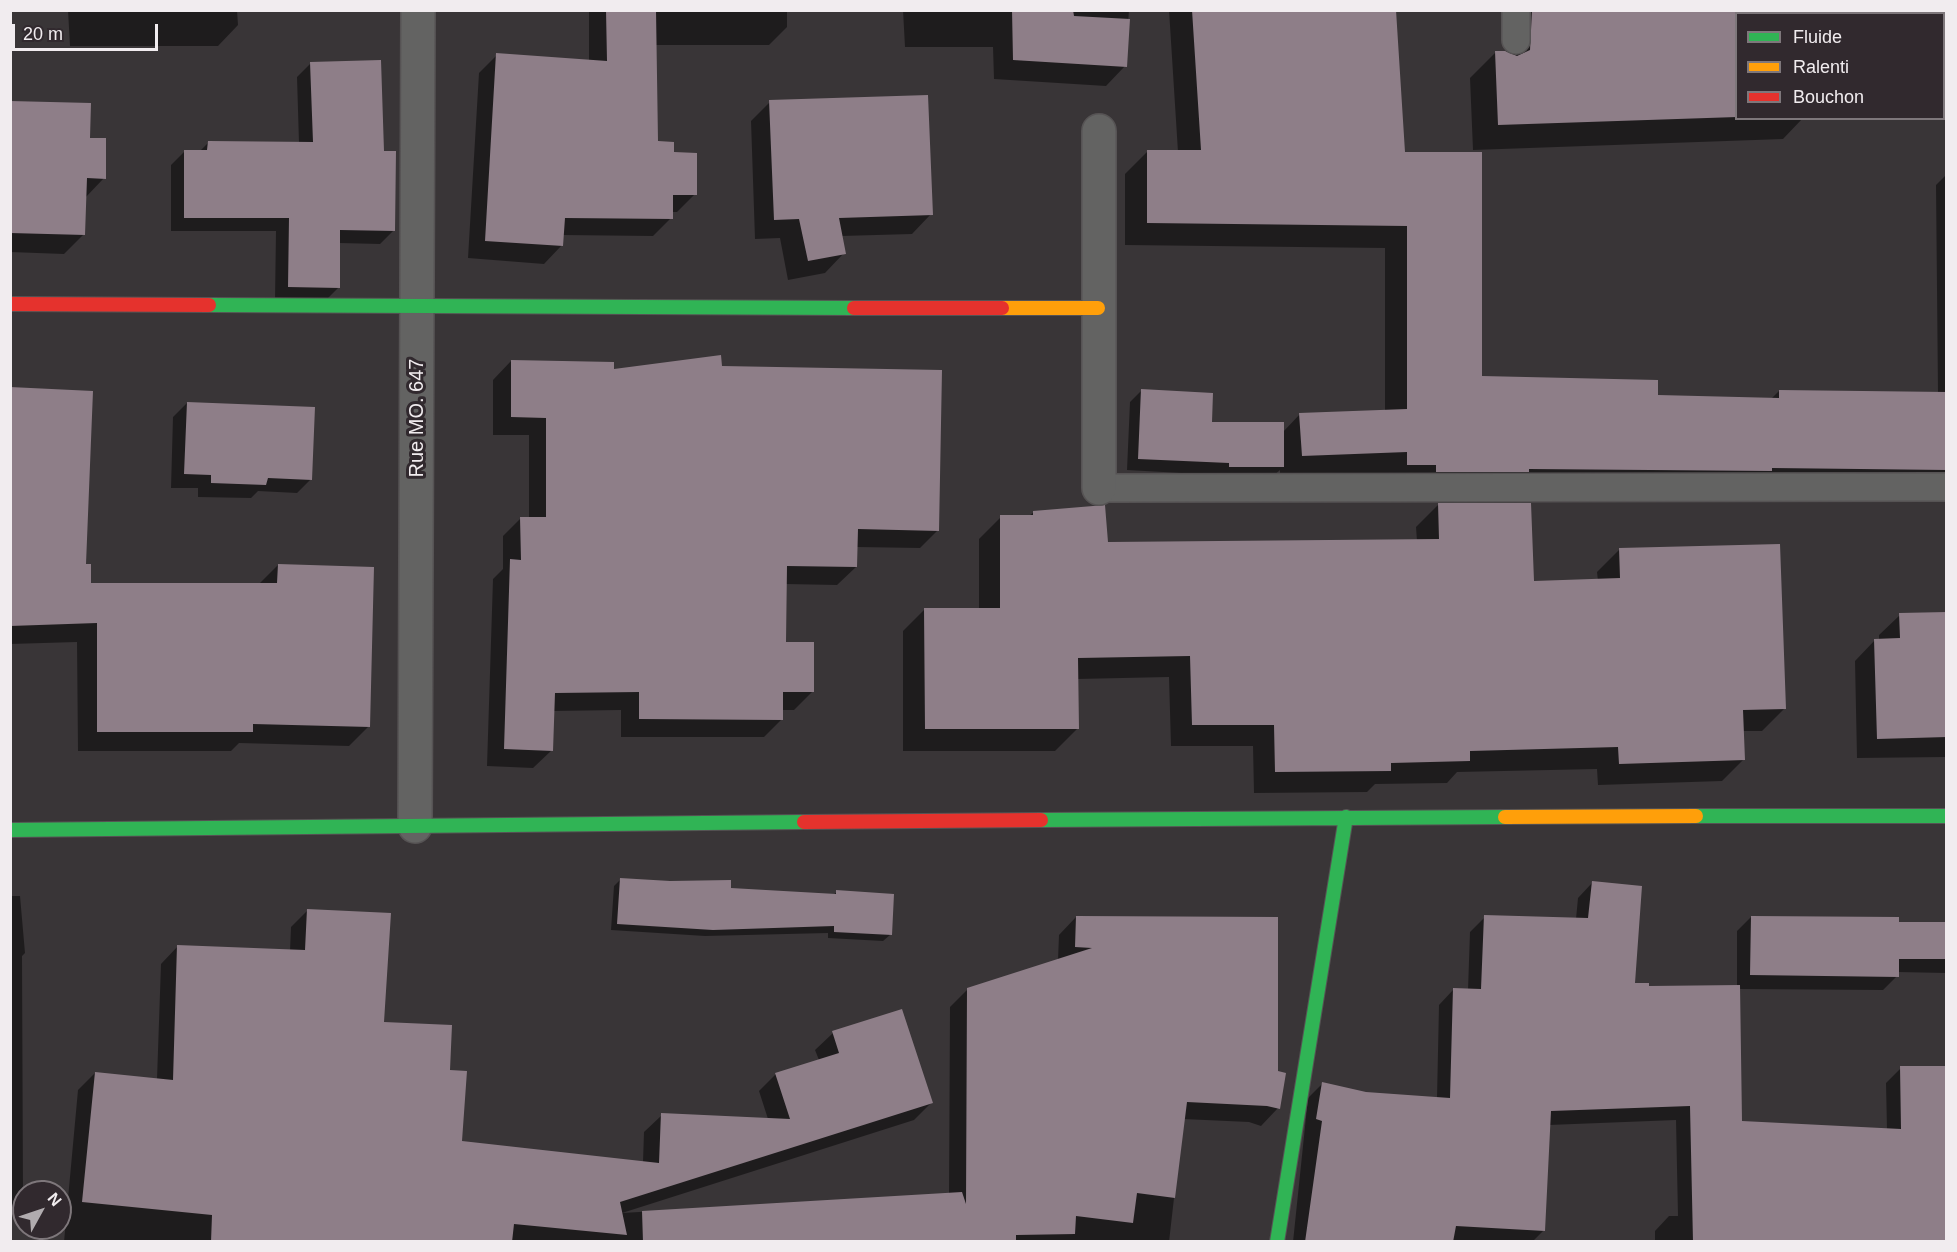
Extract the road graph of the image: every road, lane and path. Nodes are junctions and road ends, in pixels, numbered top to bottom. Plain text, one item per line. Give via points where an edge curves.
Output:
1 (418, 10) edge
2 (1516, 10) edge
3 (1516, 40) dead end
4 (1099, 131) dead end
5 (10, 304) edge
6 (417, 307) junction
7 (1098, 308) junction
8 (1947, 487) edge
9 (1099, 488) joint
10 (1947, 816) edge
11 (1346, 817) junction
12 (415, 826) junction
13 (10, 830) edge
14 (1277, 1242) edge

1 - 6 street, Rue MO. 647
2 - 3 lane
4 - 7 street
5 - 6 street
6 - 7 street
6 - 12 street, Rue MO. 647
7 - 9 street
8 - 9 lane
10 - 11 street
11 - 12 street
11 - 14 street
12 - 13 street

